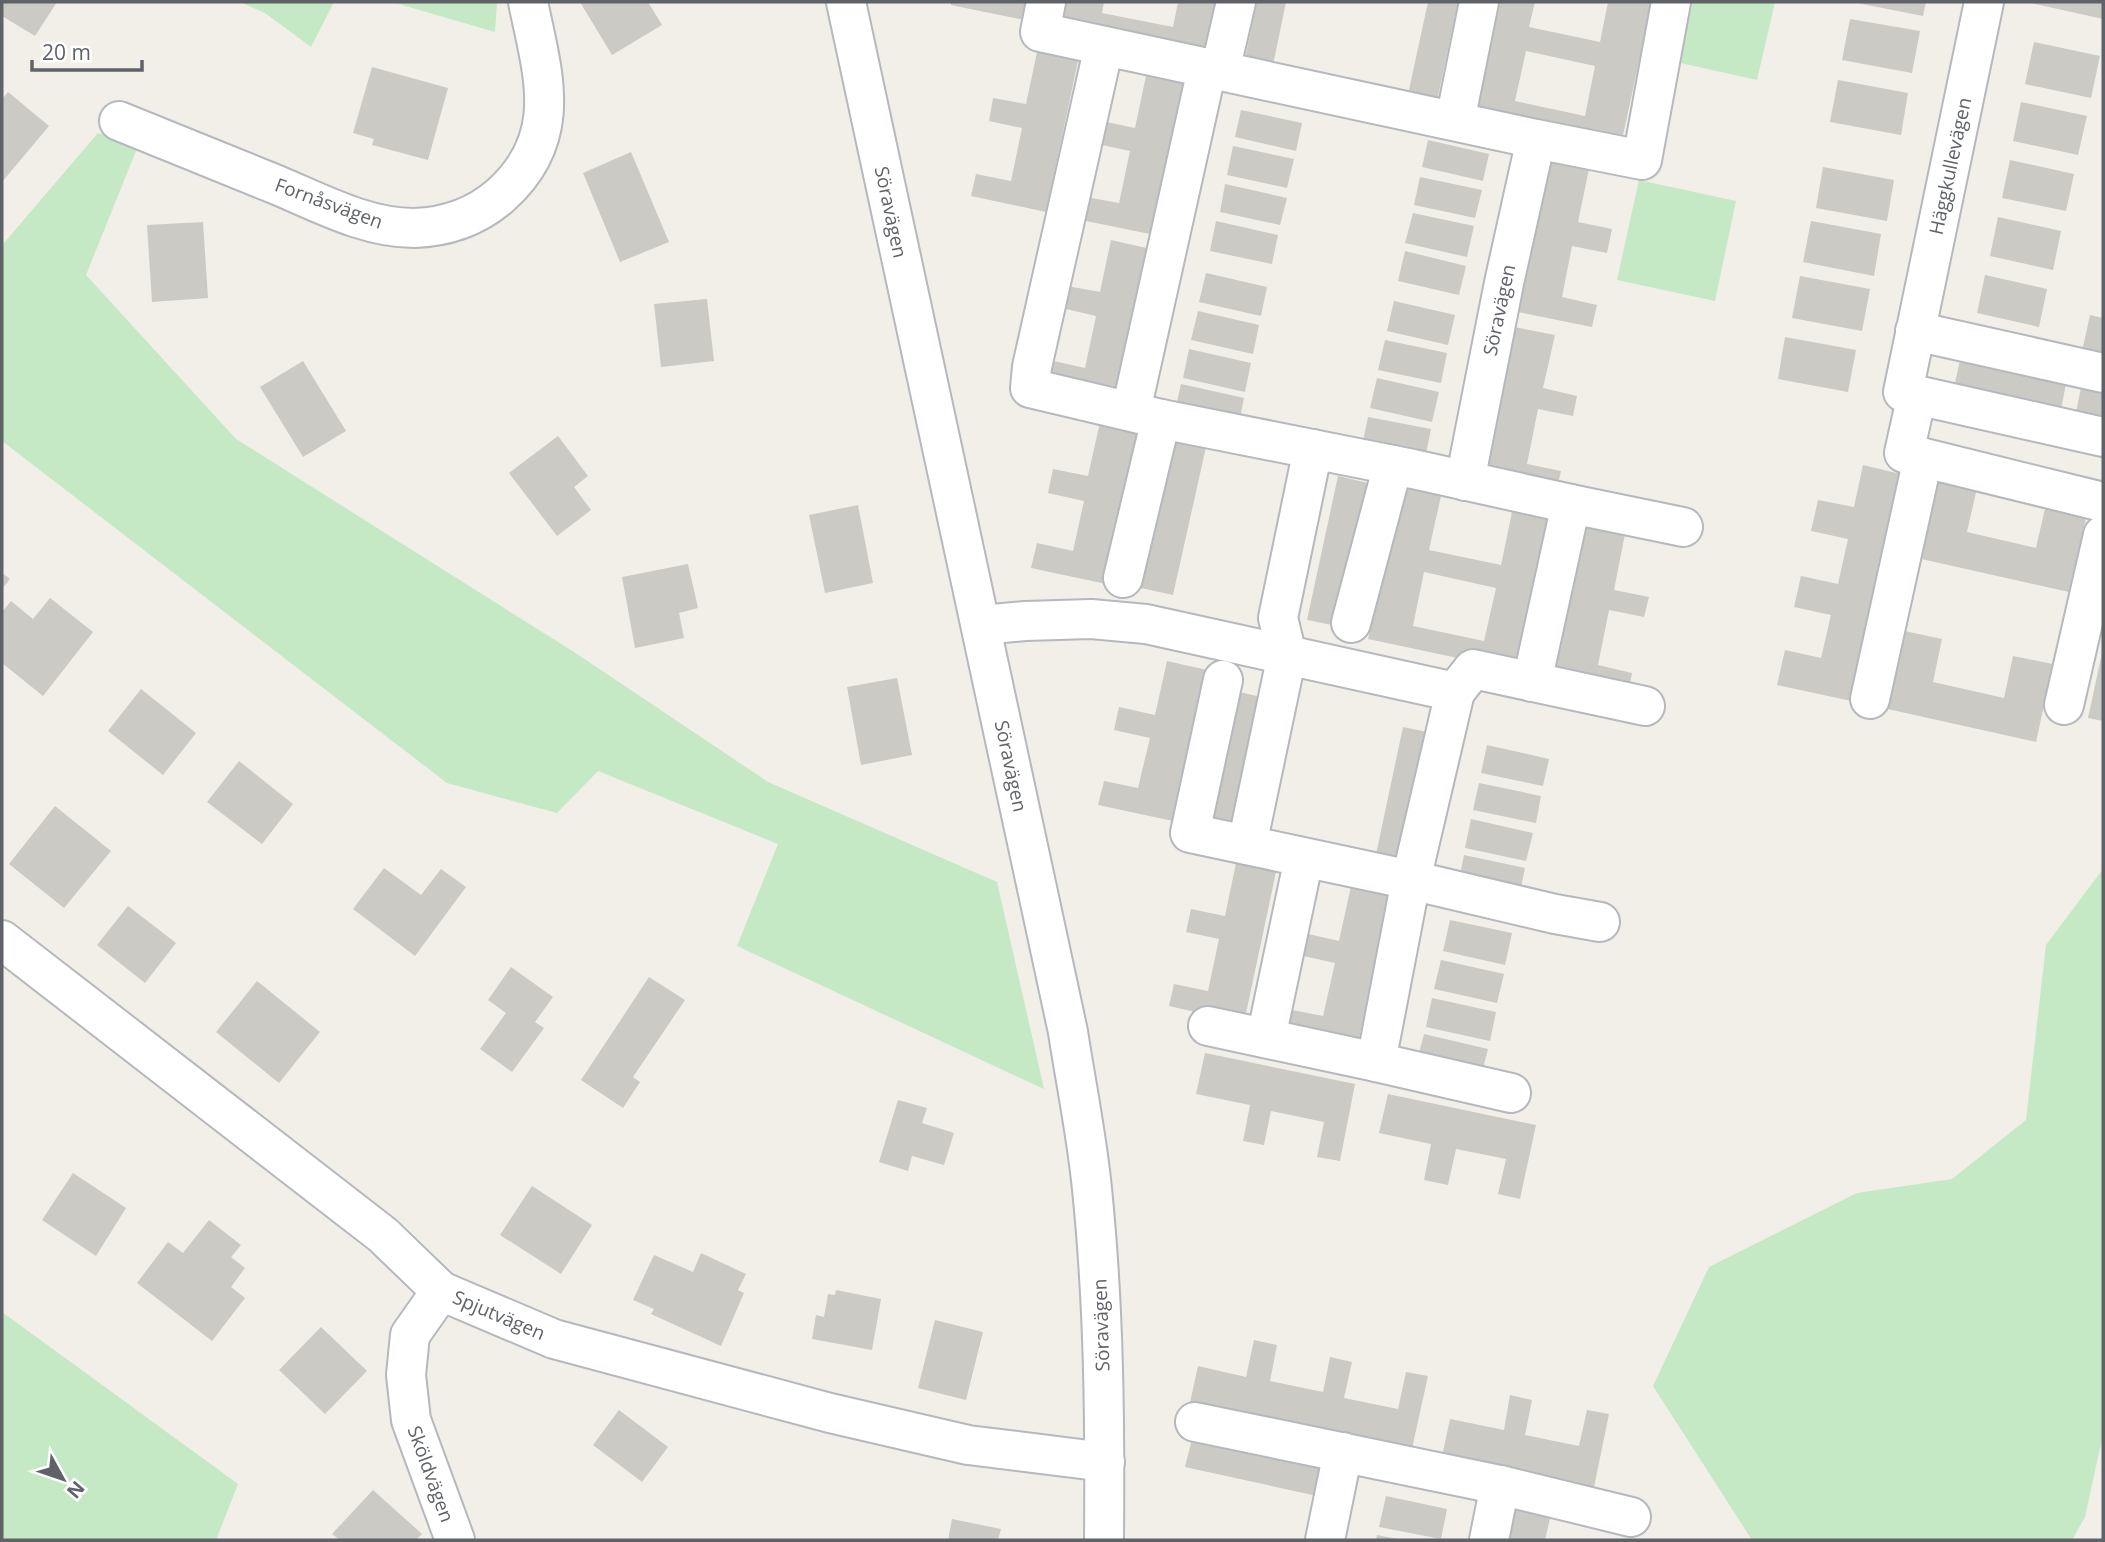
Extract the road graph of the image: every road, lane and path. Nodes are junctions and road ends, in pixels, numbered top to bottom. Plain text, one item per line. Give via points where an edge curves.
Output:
1 (528, 2) edge
2 (846, 2) edge
3 (1046, 2) edge
4 (1236, 2) edge
5 (1479, 2) edge
6 (1671, 2) edge
7 (1984, 2) edge
8 (1104, 46) junction
9 (1214, 70) junction
10 (119, 121) dead end
11 (1455, 121) junction
12 (1536, 139) junction
13 (1915, 331) junction
14 (2103, 373) edge
15 (1917, 395) junction
16 (1146, 415) junction
17 (2103, 437) edge
18 (1313, 449) junction
19 (1923, 458) junction
20 (1393, 465) junction
21 (1465, 481) junction
22 (2103, 502) edge
23 (1571, 504) junction
24 (1683, 527) dead end
25 (2103, 535) edge
26 (1123, 578) dead end
27 (1352, 623) dead end
28 (981, 625) junction
29 (1287, 655) junction
30 (1223, 680) dead end
31 (1532, 682) junction
32 (1455, 692) junction
33 (1870, 699) dead end
34 (2064, 705) dead end
35 (1645, 706) dead end
36 (1247, 845) junction
37 (1304, 858) junction
38 (1411, 880) junction
39 (1600, 922) dead end
40 (2, 940) edge
41 (1208, 1026) dead end
42 (1266, 1038) junction
43 (1376, 1062) junction
44 (1511, 1093) dead end
45 (441, 1290) junction
46 (1195, 1422) dead end
47 (1343, 1452) junction
48 (1105, 1462) junction
49 (1500, 1485) junction
50 (1631, 1517) dead end
51 (455, 1540) edge
52 (1104, 1540) edge
53 (1325, 1540) edge
54 (1489, 1540) edge

1 - 10 street, Fornåsvägen via 545,84 544,126 537,147 510,187 490,205 446,225 413,228 365,220
2 - 28 street, Söravägen
3 - 8 street via 1040,32
4 - 9 street
5 - 11 street
6 - 12 street via 1642,160
7 - 13 street, Häggkullevägen
8 - 9 street
8 - 16 street via 1030,388
9 - 11 street
9 - 16 street
11 - 12 street
12 - 21 street, Söravägen
13 - 14 street
13 - 15 street, Häggkullevägen via 1903,392
15 - 17 street
15 - 19 street via 1904,453
16 - 18 street
16 - 26 street
18 - 20 street
18 - 29 street via 1278,618
19 - 22 street
19 - 33 street
20 - 21 street
20 - 27 street
21 - 23 street
23 - 24 street
23 - 31 street
25 - 34 street
28 - 29 street via 1105,620 1146,624
28 - 48 street, Söravägen via 1068,1032 1092,1185 1101,1298
29 - 32 street
29 - 36 street
30 - 36 street via 1190,833
31 - 32 street via 1473,669
31 - 35 street
32 - 38 street
36 - 37 street
37 - 38 street
37 - 42 street
38 - 39 street
38 - 43 street
40 - 45 street, Spjutvägen via 383,1235
41 - 42 street
42 - 43 street
43 - 44 street
45 - 48 street, Spjutvägen via 554,1339 830,1413 968,1445
45 - 51 street, Sköldvägen via 411,1335 406,1375 411,1420
46 - 47 street
47 - 49 street
47 - 53 street
48 - 52 street, Söravägen
49 - 50 street
49 - 54 street

